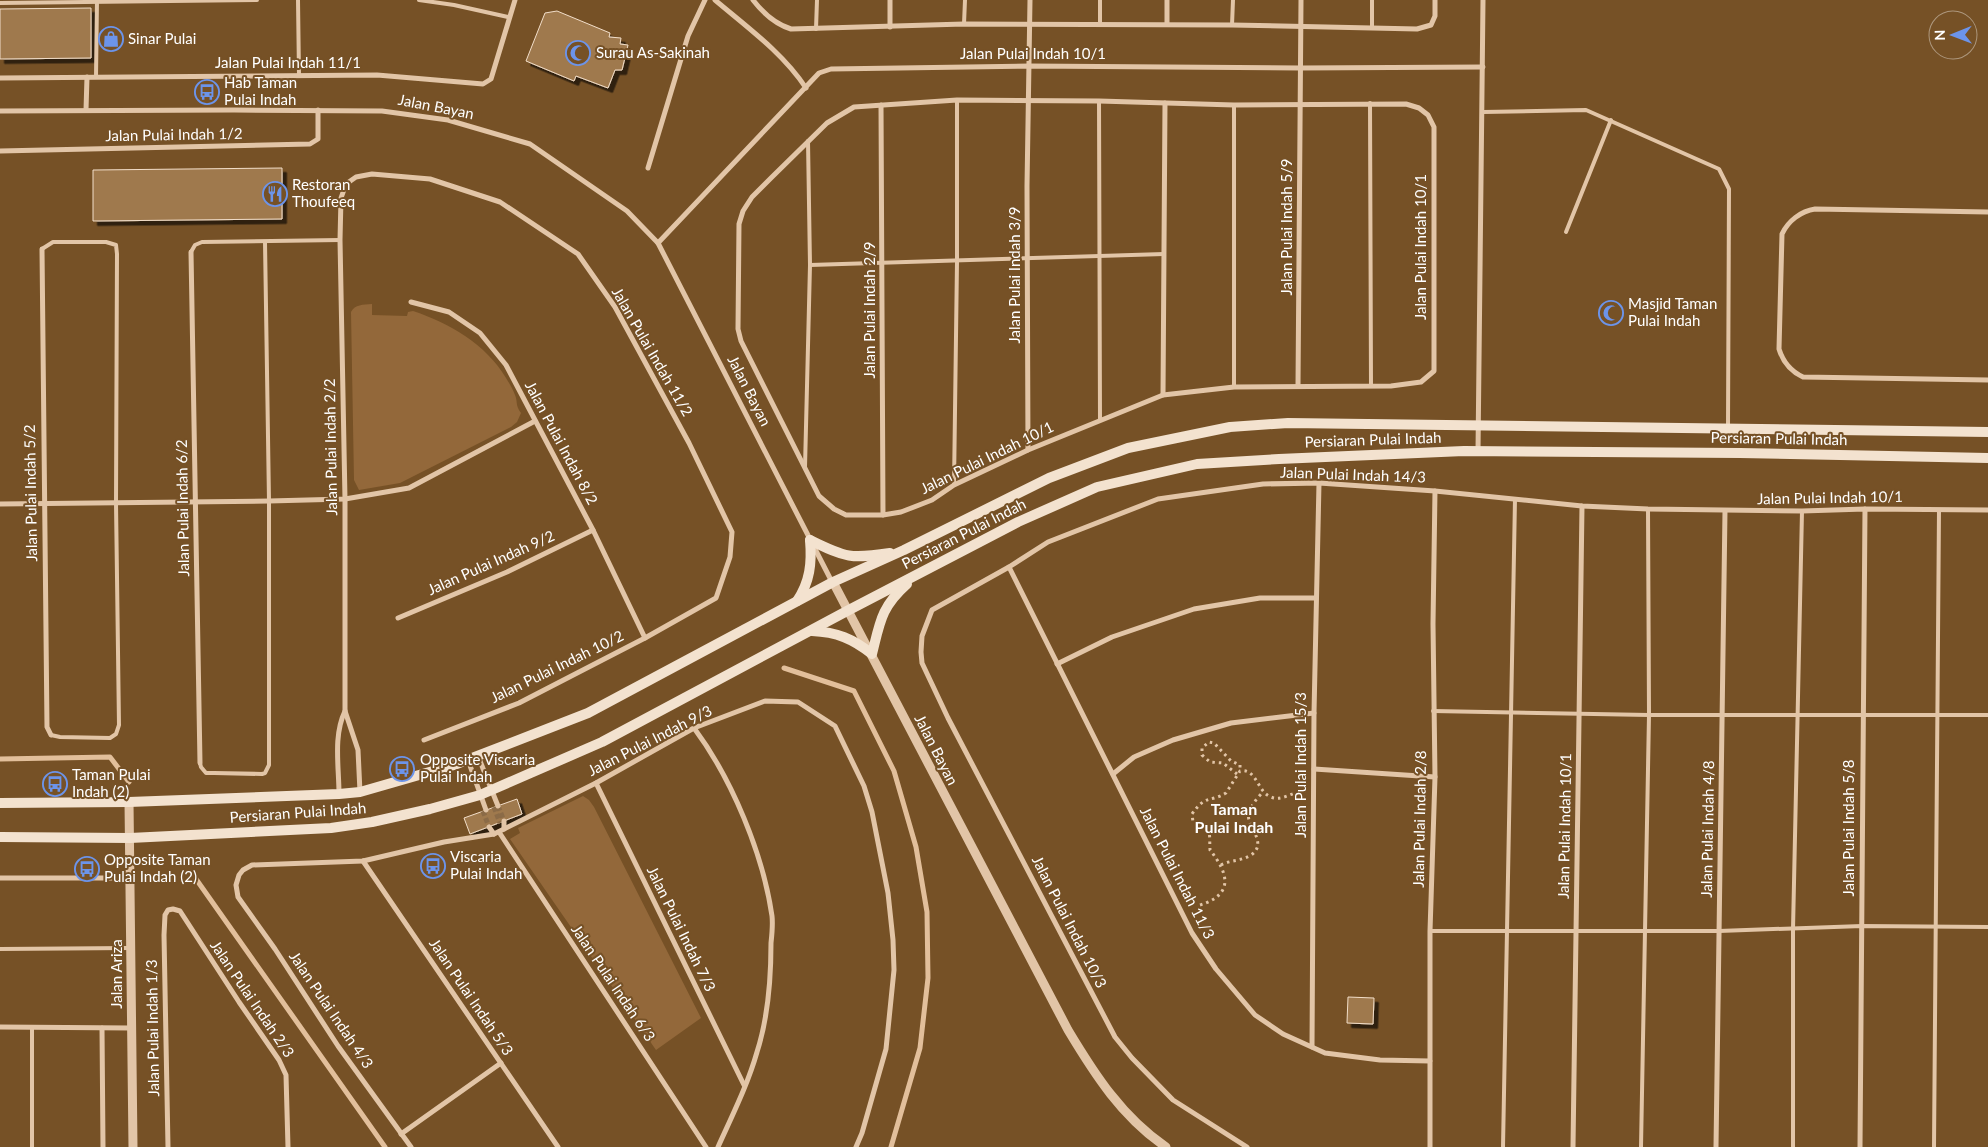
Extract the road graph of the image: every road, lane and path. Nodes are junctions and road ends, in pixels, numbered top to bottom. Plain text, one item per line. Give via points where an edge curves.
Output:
1 (257, 0) edge
2 (298, 0) edge
3 (419, 0) edge
4 (514, 0) edge
5 (705, 0) edge
6 (715, 0) edge
7 (753, 0) edge
8 (816, 0) edge
9 (890, 0) edge
10 (965, 0) edge
11 (1030, 0) edge
12 (1100, 0) edge
13 (1167, 0) edge
14 (1232, 0) edge
15 (1300, 0) edge
16 (1372, 0) edge
17 (1435, 0) edge
18 (1483, 0) edge
19 (97, 1) edge
20 (0, 3) edge
21 (508, 17) junction
22 (964, 24) junction
23 (1030, 24) junction
24 (1100, 24) junction
25 (1167, 24) junction
26 (1232, 25) junction
27 (1300, 27) junction
28 (890, 28) junction
29 (1372, 28) junction
30 (816, 29) junction
31 (1029, 66) junction
32 (1483, 67) junction
33 (1300, 68) junction
34 (299, 75) junction
35 (87, 77) junction
36 (96, 77) junction
37 (0, 78) edge
38 (806, 88) junction
39 (957, 100) junction
40 (1028, 100) junction
41 (1099, 101) junction
42 (1165, 103) junction
43 (1370, 103) junction
44 (881, 105) junction
45 (1234, 105) junction
46 (1300, 105) junction
47 (86, 110) junction
48 (318, 110) junction
49 (0, 112) edge
50 (1483, 112) junction
51 (1611, 120) junction
52 (808, 141) junction
53 (0, 151) edge
54 (648, 168) dead end
55 (346, 184) joint
56 (1988, 212) edge
57 (1566, 232) dead end
58 (340, 240) junction
59 (266, 242) junction
60 (658, 243) junction
61 (42, 249) joint
62 (191, 252) joint
63 (1164, 254) junction
64 (1100, 257) junction
65 (1027, 259) junction
66 (882, 262) junction
67 (957, 262) junction
68 (810, 265) junction
69 (411, 302) dead end
70 (1988, 380) edge
71 (1371, 385) junction
72 (1298, 386) junction
73 (1234, 387) junction
74 (1163, 395) junction
75 (1100, 420) junction
76 (535, 421) junction
77 (1479, 426) junction
78 (1728, 427) junction
79 (1988, 432) edge
80 (1028, 450) junction
81 (1478, 451) junction
82 (1988, 458) edge
83 (805, 469) junction
84 (1319, 483) junction
85 (954, 485) junction
86 (1435, 491) junction
87 (345, 499) junction
88 (1515, 499) junction
89 (269, 501) junction
90 (196, 502) junction
91 (116, 503) junction
92 (0, 504) edge
93 (44, 505) junction
94 (1582, 506) junction
95 (1648, 509) junction
96 (1865, 509) junction
97 (1939, 510) junction
98 (1988, 510) edge
99 (1725, 511) junction
100 (1802, 511) junction
101 (883, 515) junction
102 (592, 530) junction
103 (810, 540) junction
104 (904, 550) junction
105 (1009, 567) junction
106 (919, 573) junction
107 (832, 582) junction
108 (1316, 598) junction
109 (795, 603) junction
110 (847, 611) junction
111 (398, 618) dead end
112 (810, 631) junction
113 (645, 638) junction
114 (872, 654) junction
115 (922, 663) joint
116 (1058, 664) junction
117 (345, 711) junction
118 (1433, 711) junction
119 (1314, 713) junction
120 (1511, 713) junction
121 (1579, 714) junction
122 (1722, 714) junction
123 (1862, 714) junction
124 (1988, 715) edge
125 (1649, 716) junction
126 (1798, 716) junction
127 (1936, 716) junction
128 (694, 728) junction
129 (51, 735) joint
130 (424, 740) dead end
131 (478, 756) junction
132 (468, 760) junction
133 (200, 763) joint
134 (1314, 769) junction
135 (1238, 773) junction
136 (1113, 774) junction
137 (1435, 777) junction
138 (596, 783) junction
139 (360, 792) junction
140 (1263, 792) junction
141 (1308, 792) dead end
142 (492, 793) junction
143 (339, 794) junction
144 (481, 798) junction
145 (129, 802) junction
146 (0, 804) edge
147 (496, 806) tunnel mouth
148 (485, 811) tunnel mouth
149 (502, 822) tunnel mouth
150 (490, 826) tunnel mouth
151 (499, 832) junction
152 (0, 837) edge
153 (130, 838) junction
154 (363, 860) junction
155 (1221, 865) junction
156 (0, 878) edge
157 (130, 878) junction
158 (236, 885) joint
159 (1200, 905) dead end
160 (168, 910) joint
161 (1862, 926) junction
162 (1936, 928) junction
163 (1988, 928) edge
164 (1794, 929) junction
165 (1576, 930) junction
166 (1430, 931) junction
167 (1506, 931) junction
168 (1645, 931) junction
169 (1719, 931) junction
170 (131, 948) junction
171 (0, 949) edge
172 (0, 1027) edge
173 (32, 1028) junction
174 (102, 1028) junction
175 (131, 1028) junction
176 (1312, 1047) junction
177 (1430, 1061) junction
178 (501, 1064) junction
179 (744, 1085) junction
180 (401, 1134) junction
181 (32, 1147) edge
182 (103, 1147) edge
183 (133, 1147) edge
184 (168, 1147) edge
185 (288, 1147) edge
186 (411, 1147) edge
187 (558, 1147) edge
188 (706, 1147) edge
189 (718, 1147) edge
190 (856, 1147) edge
191 (1166, 1147) edge
192 (1248, 1147) edge
193 (1430, 1147) edge
194 (1503, 1147) edge
195 (1573, 1147) edge
196 (1641, 1147) edge
197 (1716, 1147) edge
198 (1792, 1147) edge
199 (1860, 1147) edge
200 (1934, 1147) edge

1 - 19 lane
2 - 34 lane
3 - 21 lane
4 - 21 street, Jalan Pulai Indah 11/1
5 - 54 street via 688,36
6 - 38 street via 782,57
7 - 30 street via 779,26
8 - 30 lane
9 - 28 street
10 - 22 lane
11 - 23 street, Jalan Pulai Indah 3/9
12 - 24 lane
13 - 25 street
14 - 26 lane
15 - 27 street, Jalan Pulai Indah 5/9
16 - 29 lane
17 - 29 street via 1435,16 1431,25 1417,29
18 - 32 street
19 - 20 lane
19 - 36 lane
21 - 34 street, Jalan Pulai Indah 11/1 via 491,79 483,84 377,75
22 - 23 street
22 - 28 street
23 - 24 street
23 - 31 street, Jalan Pulai Indah 3/9
24 - 25 street
25 - 26 street
26 - 27 street
27 - 29 street
27 - 33 street, Jalan Pulai Indah 5/9
28 - 30 street
31 - 33 street, Jalan Pulai Indah 10/1
31 - 38 street, Jalan Pulai Indah 10/1 via 831,69 819,73
31 - 40 street, Jalan Pulai Indah 3/9
32 - 33 street, Jalan Pulai Indah 10/1
32 - 50 street
33 - 46 street, Jalan Pulai Indah 5/9
34 - 36 street, Jalan Pulai Indah 11/1
35 - 36 street, Jalan Pulai Indah 11/1
35 - 37 street, Jalan Pulai Indah 11/1
35 - 47 street
38 - 60 street, Jalan Pulai Indah 10/1
39 - 40 street, Jalan Pulai Indah 10/1
39 - 44 street, Jalan Pulai Indah 10/1
39 - 67 lane
40 - 41 street, Jalan Pulai Indah 10/1
40 - 65 street, Jalan Pulai Indah 3/9
41 - 42 street, Jalan Pulai Indah 10/1
41 - 64 lane
42 - 45 street, Jalan Pulai Indah 10/1
42 - 63 street
43 - 46 street, Jalan Pulai Indah 10/1
43 - 71 lane
43 - 71 street, Jalan Pulai Indah 10/1 via 1412,105 1428,115 1434,126 1434,370 1421,382
44 - 52 street, Jalan Pulai Indah 10/1 via 854,107 827,123
44 - 66 street, Jalan Pulai Indah 2/9
45 - 46 street, Jalan Pulai Indah 10/1
45 - 73 lane
46 - 72 street, Jalan Pulai Indah 5/9
47 - 48 street, Jalan Bayan
47 - 49 street, Jalan Bayan
48 - 53 street, Jalan Pulai Indah 1/2 via 318,139 310,144
48 - 60 street, Jalan Bayan via 382,111 448,120 530,144 627,212
50 - 51 lane via 1586,110
50 - 77 street
51 - 57 lane
51 - 78 lane via 1719,169 1729,189
52 - 68 lane
52 - 83 street via 752,197 739,224 738,243 738,329 741,341
55 - 58 street, Jalan Pulai Indah 2/2 via 341,198
55 - 113 street, Jalan Pulai Indah 11/2 via 356,177 372,174 430,179 500,202 578,254 615,307 689,443 732,532 730,557 716,598
56 - 70 street via 1815,209 1800,214 1782,234 1780,349 1787,365 1802,377
58 - 59 lane
58 - 87 street, Jalan Pulai Indah 2/2
59 - 62 lane via 202,242
59 - 89 lane
60 - 103 street, Jalan Bayan
61 - 91 lane via 53,242 106,242 116,245
61 - 93 street, Jalan Pulai Indah 5/2
62 - 90 street, Jalan Pulai Indah 6/2
63 - 64 lane
63 - 74 street
64 - 65 lane
64 - 75 lane
65 - 67 lane
65 - 80 street, Jalan Pulai Indah 3/9
66 - 67 lane
66 - 68 lane
66 - 101 street, Jalan Pulai Indah 2/9
67 - 85 lane
68 - 83 lane
69 - 76 street, Jalan Pulai Indah 8/2 via 449,312 480,333 506,365
71 - 72 street, Jalan Pulai Indah 10/1
72 - 73 street, Jalan Pulai Indah 10/1
73 - 74 street, Jalan Pulai Indah 10/1
74 - 75 street, Jalan Pulai Indah 10/1
75 - 80 street, Jalan Pulai Indah 10/1
76 - 87 street via 408,488
76 - 102 street, Jalan Pulai Indah 8/2
77 - 78 main road, Persiaran Pulai Indah
77 - 81 street
77 - 104 main road, Persiaran Pulai Indah via 1288,422 1230,427 1128,448 1049,478
78 - 79 main road, Persiaran Pulai Indah
80 - 85 street, Jalan Pulai Indah 10/1
81 - 82 main road, Persiaran Pulai Indah
81 - 106 main road, Persiaran Pulai Indah via 1197,464 1097,487 1018,522
83 - 101 street, Jalan Pulai Indah 10/1 via 818,496 834,510 846,515
84 - 86 street, Jalan Pulai Indah 14/3
84 - 105 street, Jalan Pulai Indah 14/3 via 1263,484 1158,499 1048,542
84 - 108 street, Jalan Pulai Indah 15/3
85 - 101 street, Jalan Pulai Indah 10/1 via 932,500
86 - 88 street, Jalan Pulai Indah 10/1
86 - 118 street, Jalan Pulai Indah 2/8
87 - 89 street
87 - 117 street, Jalan Pulai Indah 2/2
88 - 94 street, Jalan Pulai Indah 10/1
88 - 120 lane
89 - 90 street
89 - 133 lane via 268,769 262,774 206,773
90 - 91 street
90 - 133 street, Jalan Pulai Indah 6/2
91 - 93 street
91 - 129 lane via 119,725 116,734 110,738
92 - 93 street
93 - 129 street, Jalan Pulai Indah 5/2 via 46,727
94 - 95 street, Jalan Pulai Indah 10/1
94 - 121 street, Jalan Pulai Indah 10/1
95 - 99 street, Jalan Pulai Indah 10/1
95 - 125 lane
96 - 97 street, Jalan Pulai Indah 10/1
96 - 100 street, Jalan Pulai Indah 10/1
96 - 123 street, Jalan Pulai Indah 5/8
97 - 98 street, Jalan Pulai Indah 10/1
97 - 127 lane
99 - 100 street, Jalan Pulai Indah 10/1
99 - 122 street, Jalan Pulai Indah 4/8
100 - 126 lane
102 - 111 street, Jalan Pulai Indah 9/2 via 507,572
102 - 113 street, Jalan Pulai Indah 8/2
103 - 104 main road via 850,557
103 - 107 street, Jalan Bayan
103 - 109 main road via 810,572
104 - 107 main road, Persiaran Pulai Indah
105 - 115 street, Jalan Pulai Indah 14/3 via 932,610 922,636
105 - 116 street, Jalan Pulai Indah 11/3
106 - 110 main road, Persiaran Pulai Indah
106 - 114 main road via 893,596 883,611
107 - 109 main road, Persiaran Pulai Indah
107 - 110 street, Jalan Bayan
108 - 116 street via 1260,598 1194,609 1112,637
108 - 119 street, Jalan Pulai Indah 15/3
109 - 131 main road, Persiaran Pulai Indah via 588,713
110 - 112 main road, Persiaran Pulai Indah
110 - 114 street, Jalan Bayan
112 - 114 main road via 843,635
112 - 142 main road, Persiaran Pulai Indah via 602,742
113 - 130 street, Jalan Pulai Indah 10/2 via 519,703
114 - 191 street, Jalan Bayan via 1003,909 1094,1074 1126,1115
115 - 192 street, Jalan Pulai Indah 10/3 via 1115,1037 1173,1100
116 - 136 street, Jalan Pulai Indah 11/3
117 - 139 street, Jalan Pulai Indah 2/2 via 358,750
117 - 143 street, Jalan Pulai Indah 2/2 via 338,738
118 - 120 lane
118 - 137 street, Jalan Pulai Indah 2/8
119 - 134 street, Jalan Pulai Indah 15/3
119 - 136 street via 1231,723 1173,740 1134,757
120 - 121 lane
120 - 167 lane
121 - 125 lane
121 - 165 street, Jalan Pulai Indah 10/1
122 - 125 lane
122 - 126 lane
122 - 169 street, Jalan Pulai Indah 4/8
123 - 126 lane
123 - 127 lane
123 - 161 street, Jalan Pulai Indah 5/8
124 - 127 lane
125 - 168 lane
126 - 164 lane
127 - 162 lane
128 - 138 street, Jalan Pulai Indah 9/3
128 - 179 street via 711,751 742,815 761,863 772,918 767,1005 757,1052
128 - 190 street, Jalan Pulai Indah 9/3 via 765,700 798,702 835,726 864,786 888,893 894,970 886,1049
131 - 132 main road, Persiaran Pulai Indah
131 - 142 street
132 - 139 main road, Persiaran Pulai Indah
132 - 144 street
134 - 137 street
134 - 176 street, Jalan Pulai Indah 15/3
135 - 135 path via 1223,763 1210,762 1202,755 1202,748 1208,742 1214,744 1225,757 1240,765
135 - 140 path via 1244,770 1255,777
135 - 155 path via 1226,794 1207,799 1192,814 1192,822 1209,831 1210,850
136 - 176 street, Jalan Pulai Indah 11/3 via 1192,934 1216,969 1255,1015 1283,1034
137 - 166 street, Jalan Pulai Indah 2/8
138 - 151 street, Jalan Pulai Indah 9/3
138 - 179 street, Jalan Pulai Indah 7/3
139 - 143 main road, Persiaran Pulai Indah
140 - 141 path via 1280,799 1294,792
140 - 155 path via 1248,814 1257,839 1256,849 1248,857
142 - 144 main road, Persiaran Pulai Indah
142 - 147 street
143 - 145 main road, Persiaran Pulai Indah
144 - 148 street
144 - 153 main road, Persiaran Pulai Indah via 347,826
145 - 146 main road, Persiaran Pulai Indah
145 - 153 street, Jalan Ariza
149 - 151 street
150 - 151 street
151 - 154 street, Jalan Pulai Indah 9/3
151 - 188 street, Jalan Pulai Indah 6/3
152 - 153 main road, Persiaran Pulai Indah
153 - 157 street, Jalan Ariza
154 - 158 street, Jalan Pulai Indah 9/3 via 252,865 243,870
154 - 178 street, Jalan Pulai Indah 5/3
155 - 159 path via 1226,876 1225,887 1212,900
156 - 157 street
157 - 170 street, Jalan Ariza
158 - 180 street, Jalan Pulai Indah 4/3 via 238,897
160 - 184 street, Jalan Pulai Indah 1/3 via 164,936
160 - 185 street, Jalan Pulai Indah 2/3 via 180,911 280,1060 286,1074
161 - 162 lane
161 - 164 lane
161 - 199 street, Jalan Pulai Indah 5/8
162 - 163 lane
162 - 200 lane
164 - 169 lane
164 - 198 lane
165 - 167 lane
165 - 168 lane
165 - 195 street, Jalan Pulai Indah 10/1
166 - 167 lane
166 - 177 street, Jalan Pulai Indah 2/8
167 - 194 lane
168 - 169 lane
168 - 196 lane
169 - 197 street, Jalan Pulai Indah 4/8
170 - 171 lane
170 - 175 street, Jalan Ariza
172 - 173 street
173 - 174 street
173 - 181 lane
174 - 175 street
174 - 182 street
175 - 183 street, Jalan Ariza
176 - 177 street, Jalan Pulai Indah 11/3 via 1350,1057
177 - 193 street, Jalan Pulai Indah 2/8
178 - 180 street
178 - 187 street, Jalan Pulai Indah 5/3
179 - 189 street
180 - 186 street, Jalan Pulai Indah 4/3

